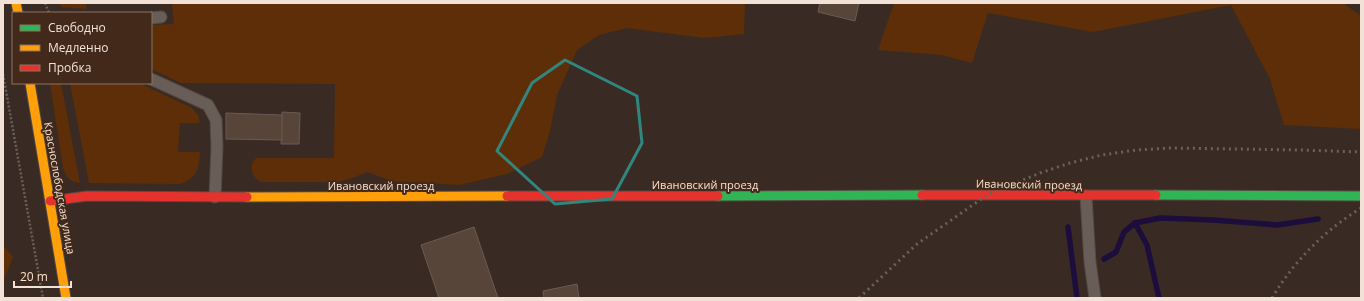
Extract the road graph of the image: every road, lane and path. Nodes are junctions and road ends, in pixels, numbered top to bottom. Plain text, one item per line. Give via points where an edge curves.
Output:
1 (3, 74) edge
2 (152, 79) edge
3 (30, 84) edge
4 (1086, 196) junction
5 (1361, 196) edge
6 (215, 198) junction
7 (50, 201) junction
8 (43, 298) edge
9 (66, 298) edge
10 (1095, 298) edge

1 - 8 path
2 - 6 lane via 208,105 216,120
3 - 7 street, Краснослободская улица
4 - 5 street, Ивановский проезд
4 - 6 street, Ивановский проезд
4 - 10 lane
6 - 7 street, Ивановский проезд via 87,196
7 - 9 street, Краснослободская улица

